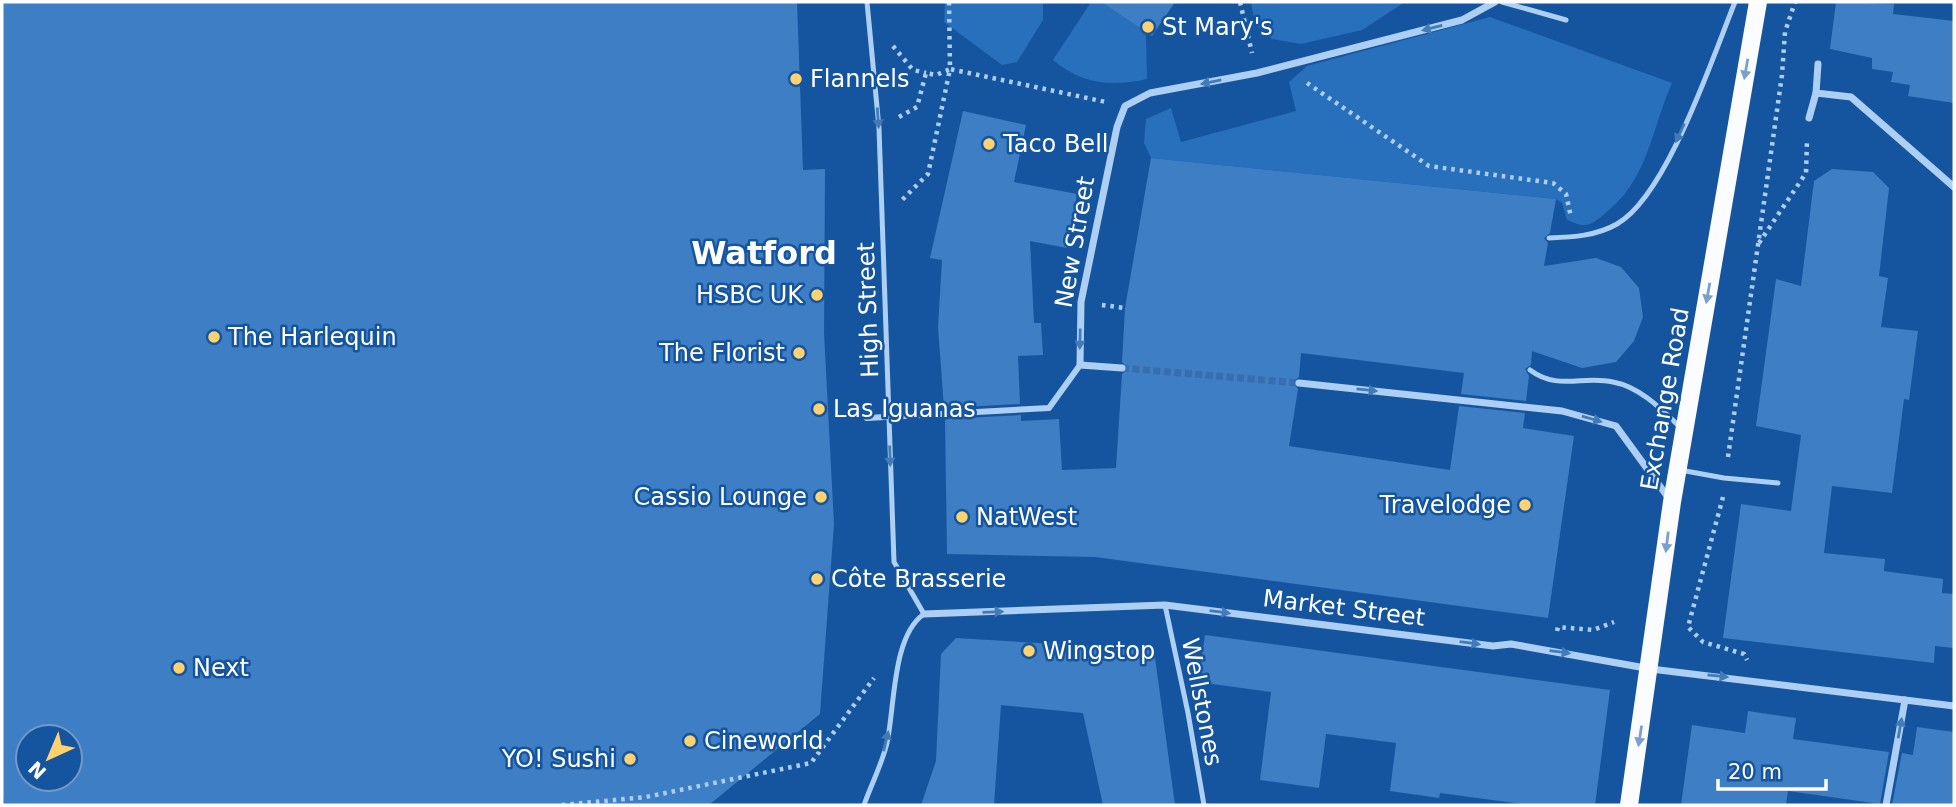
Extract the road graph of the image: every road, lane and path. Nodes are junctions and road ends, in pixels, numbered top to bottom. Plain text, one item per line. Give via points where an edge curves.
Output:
1 (867, 2) edge
2 (949, 2) edge
3 (1240, 2) edge
4 (1495, 2) edge
5 (1502, 2) edge
6 (1735, 2) edge
7 (1758, 2) edge
8 (1795, 2) edge
9 (1566, 20) dead end
10 (1818, 64) dead end
11 (913, 69) dead end
12 (950, 69) junction
13 (926, 73) junction
14 (1257, 73) junction
15 (1816, 93) junction
16 (1125, 106) junction
17 (917, 107) dead end
18 (1809, 118) joint
19 (1954, 187) edge
20 (882, 221) junction
21 (1567, 237) junction
22 (1549, 238) dead end
23 (1759, 244) junction
24 (1080, 365) junction
25 (1122, 368) tunnel mouth
26 (1530, 370) dead end
27 (1299, 383) tunnel mouth
28 (889, 417) junction
29 (867, 418) dead end
30 (1684, 430) junction
31 (1677, 469) junction
32 (1724, 478) junction
33 (1778, 483) dead end
34 (1671, 502) junction
35 (1165, 606) junction
36 (925, 614) junction
37 (1651, 669) junction
38 (877, 674) dead end
39 (1756, 680) junction
40 (1905, 699) junction
41 (1954, 706) edge
42 (562, 805) edge
43 (864, 805) edge
44 (1204, 805) edge
45 (1629, 805) edge
46 (1886, 805) edge

1 -> 20 lane, High Street
2 - 12 path
3 - 14 path
4 -> 14 street via 1462,20
5 - 9 lane
6 -> 21 lane via 1663,169 1640,203 1618,223
7 -> 30 main road, Exchange Road
8 - 23 path via 1785,32
10 - 15 street
11 - 13 path
12 - 13 path via 936,75
12 - 16 path
12 - 20 path via 928,174
13 - 17 path
14 -> 16 street via 1150,93
14 - 21 path via 1278,73 1308,83 1429,166 1553,183 1566,194 1571,215
15 - 18 street
15 - 19 street via 1851,97
16 -> 24 street, New Street via 1116,127 1081,302
18 - 23 path via 1806,173
20 - 28 lane, High Street
21 - 22 lane
23 - 32 path
24 - 25 street
24 - 28 street via 1049,408
26 - 30 lane via 1545,381 1613,382 1651,400
27 -> 34 street via 1562,411 1616,426
28 - 29 street
28 -> 36 lane, High Street via 894,562
30 - 31 main road, Exchange Road
31 - 32 lane
31 - 34 main road, Exchange Road
32 - 33 lane
32 - 39 path via 1688,627 1703,642 1744,654
34 -> 37 main road, Exchange Road
36 -> 35 street, Market Street
35 -> 37 street, Market Street via 1493,646 1511,644
35 - 44 lane, Wellstones
43 -> 36 lane via 886,745 901,651 913,622
37 -> 39 street, Market Street
37 -> 45 main road, Exchange Road
38 - 42 path via 811,763 646,797
39 - 40 street, Market Street
40 - 41 street, Market Street
46 -> 40 street

